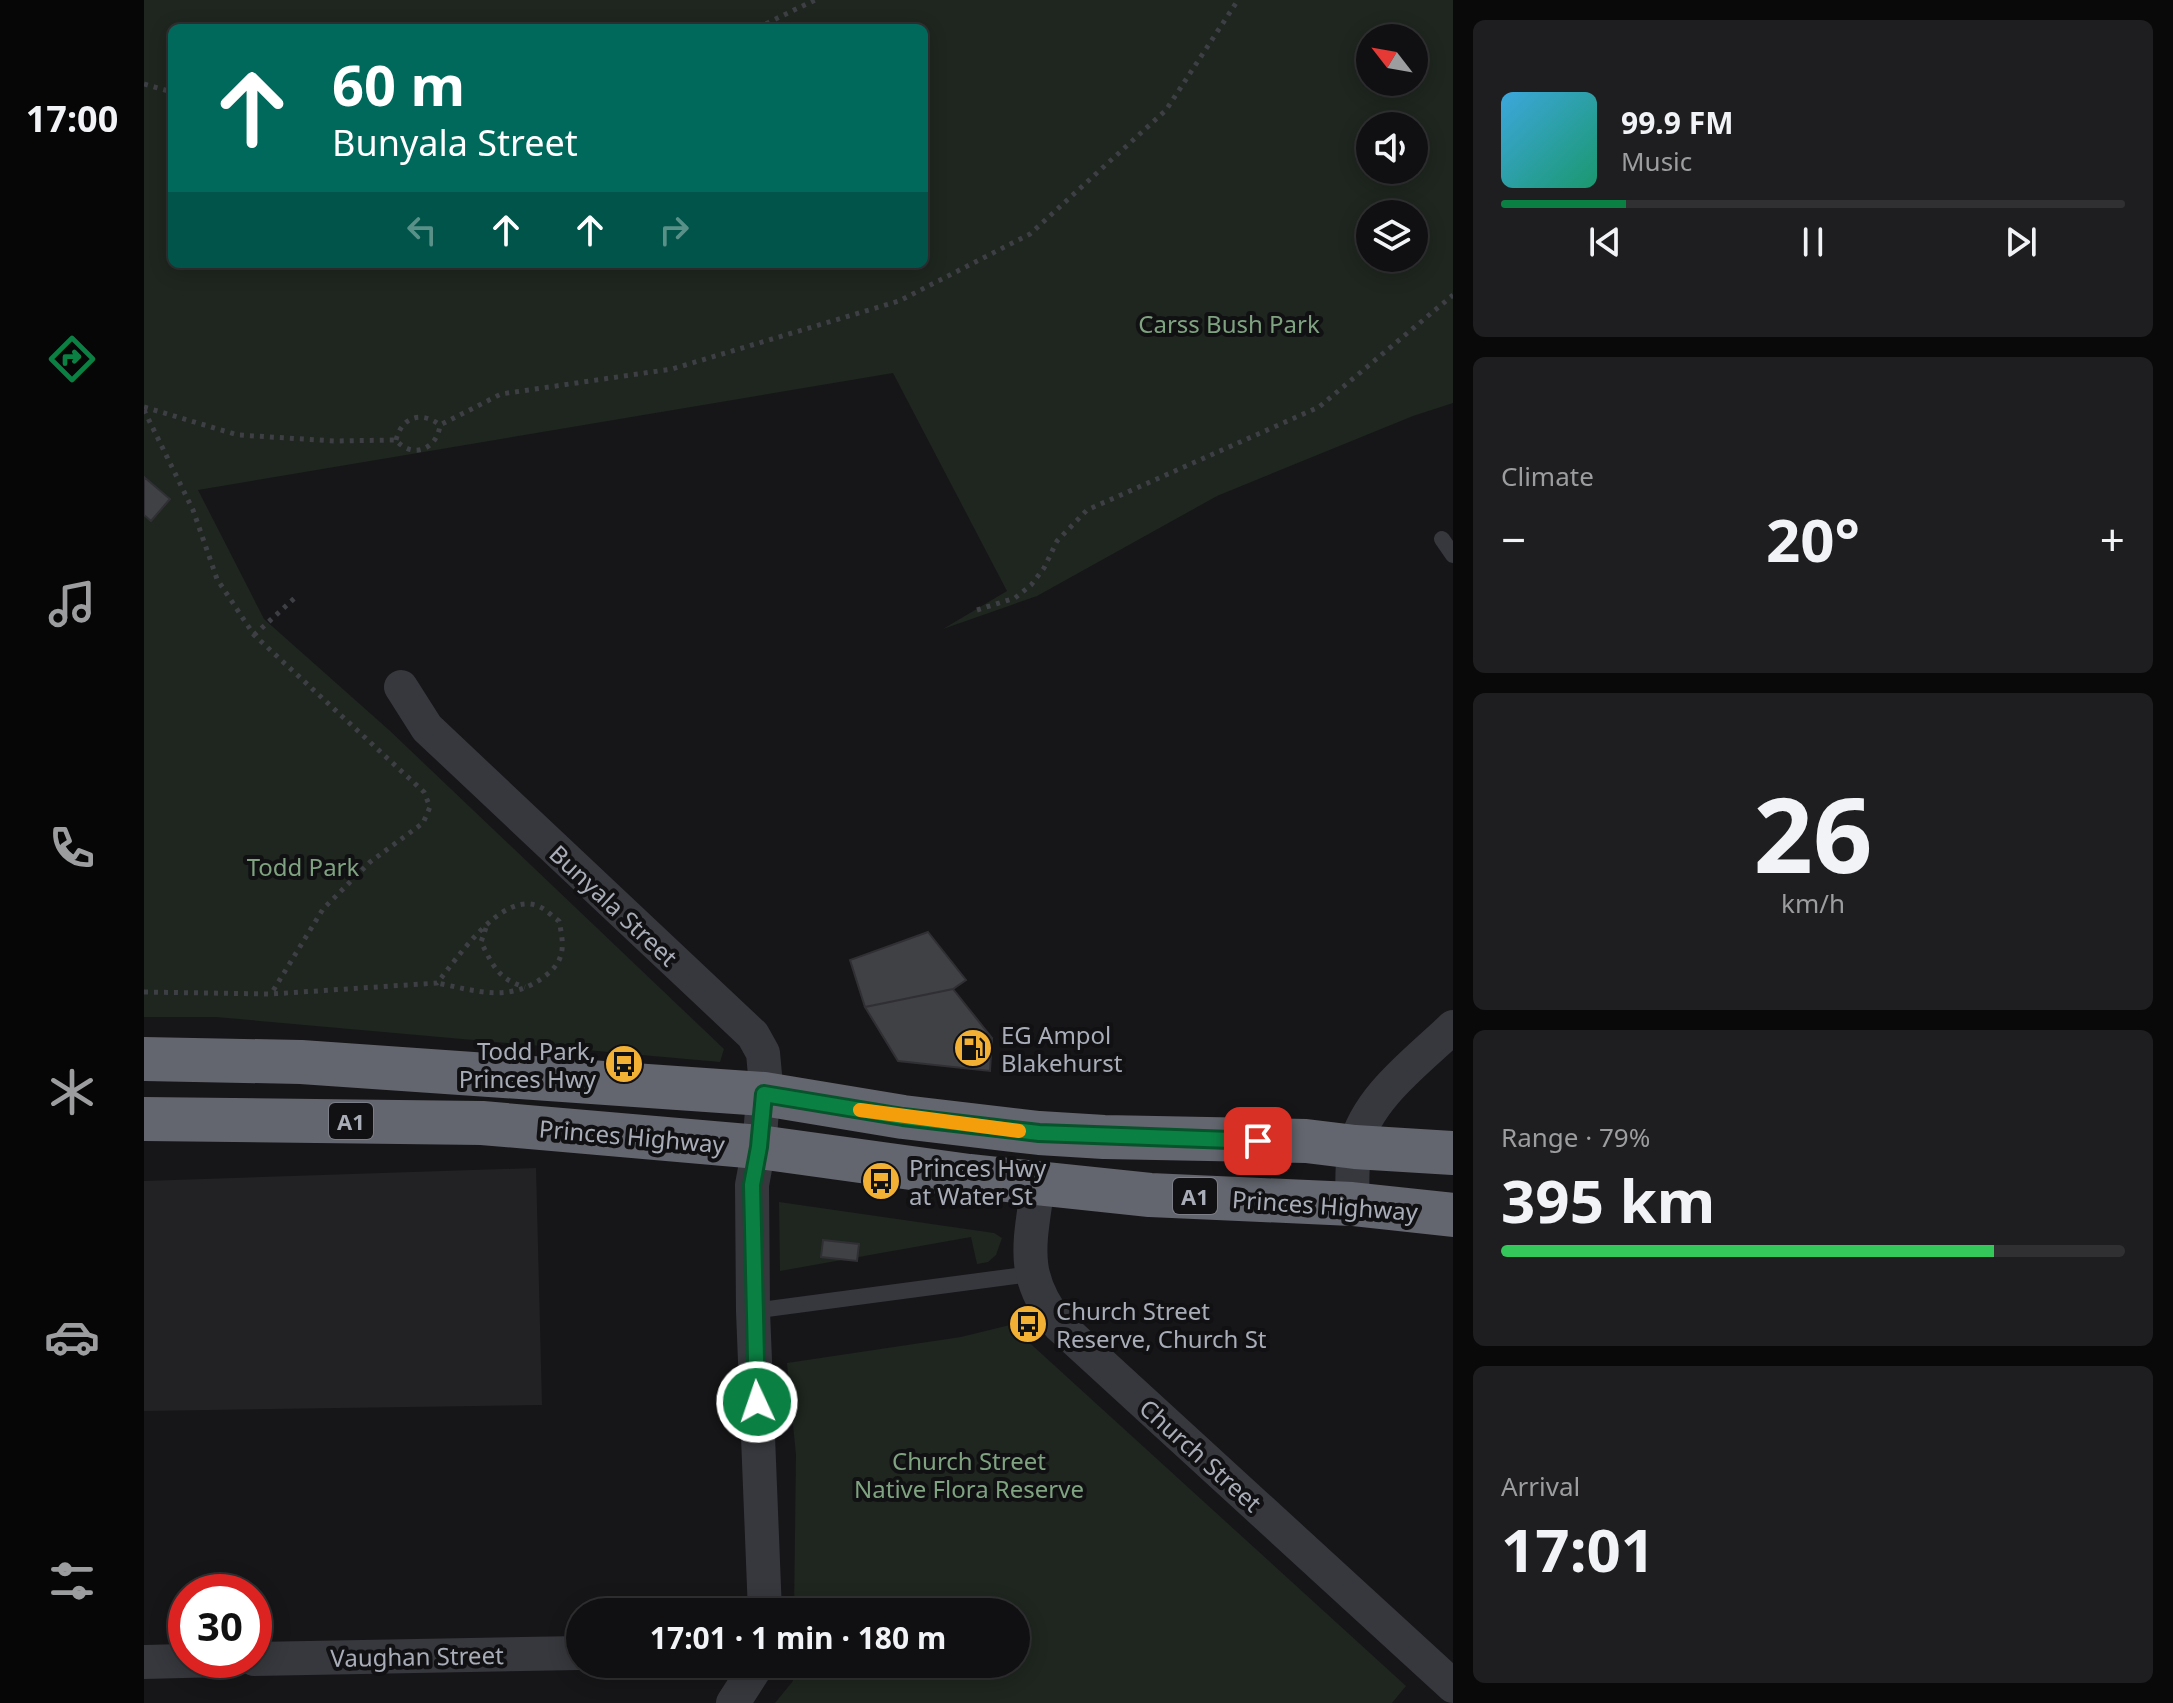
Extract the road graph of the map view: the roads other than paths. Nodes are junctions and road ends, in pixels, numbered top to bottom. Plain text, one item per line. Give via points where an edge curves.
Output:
1 (1442, 539) dead end
2 (1453, 555) edge
3 (401, 687) dead end
4 (1453, 1027) edge
5 (144, 1059) edge
6 (764, 1094) junction
7 (144, 1119) edge
8 (759, 1147) junction
9 (1355, 1147) junction
10 (1453, 1153) edge
11 (1038, 1184) junction
12 (1352, 1204) junction
13 (1453, 1215) edge
14 (1031, 1274) junction
15 (753, 1311) junction
16 (764, 1598) edge
17 (566, 1653) edge
18 (272, 1659) edge
19 (168, 1661) edge
20 (144, 1662) edge
21 (748, 1678) edge
22 (1453, 1686) edge
23 (733, 1703) edge

1 - 2 lane
3 - 6 street, Bunyala Street via 427,728 753,1035 763,1053
4 - 9 street via 1380,1098
5 - 6 highway, Princes Highway / A1 via 301,1062
6 - 8 street, Bunyala Street
6 - 9 highway, Princes Highway / A1 via 1039,1133
7 - 8 highway, Princes Highway / A1 via 482,1123
8 - 11 highway, Princes Highway / A1
8 - 15 street, Bunyala Street via 752,1185
9 - 10 highway, Princes Highway / A1
9 - 12 street
11 - 12 highway, Princes Highway / A1
11 - 14 street, Church Street
12 - 13 highway, Princes Highway / A1
14 - 15 lane
14 - 22 street, Church Street via 1042,1304 1060,1326
15 - 16 street, Bunyala Street
17 - 18 street, Vaughan Street
19 - 20 street
21 - 23 street

